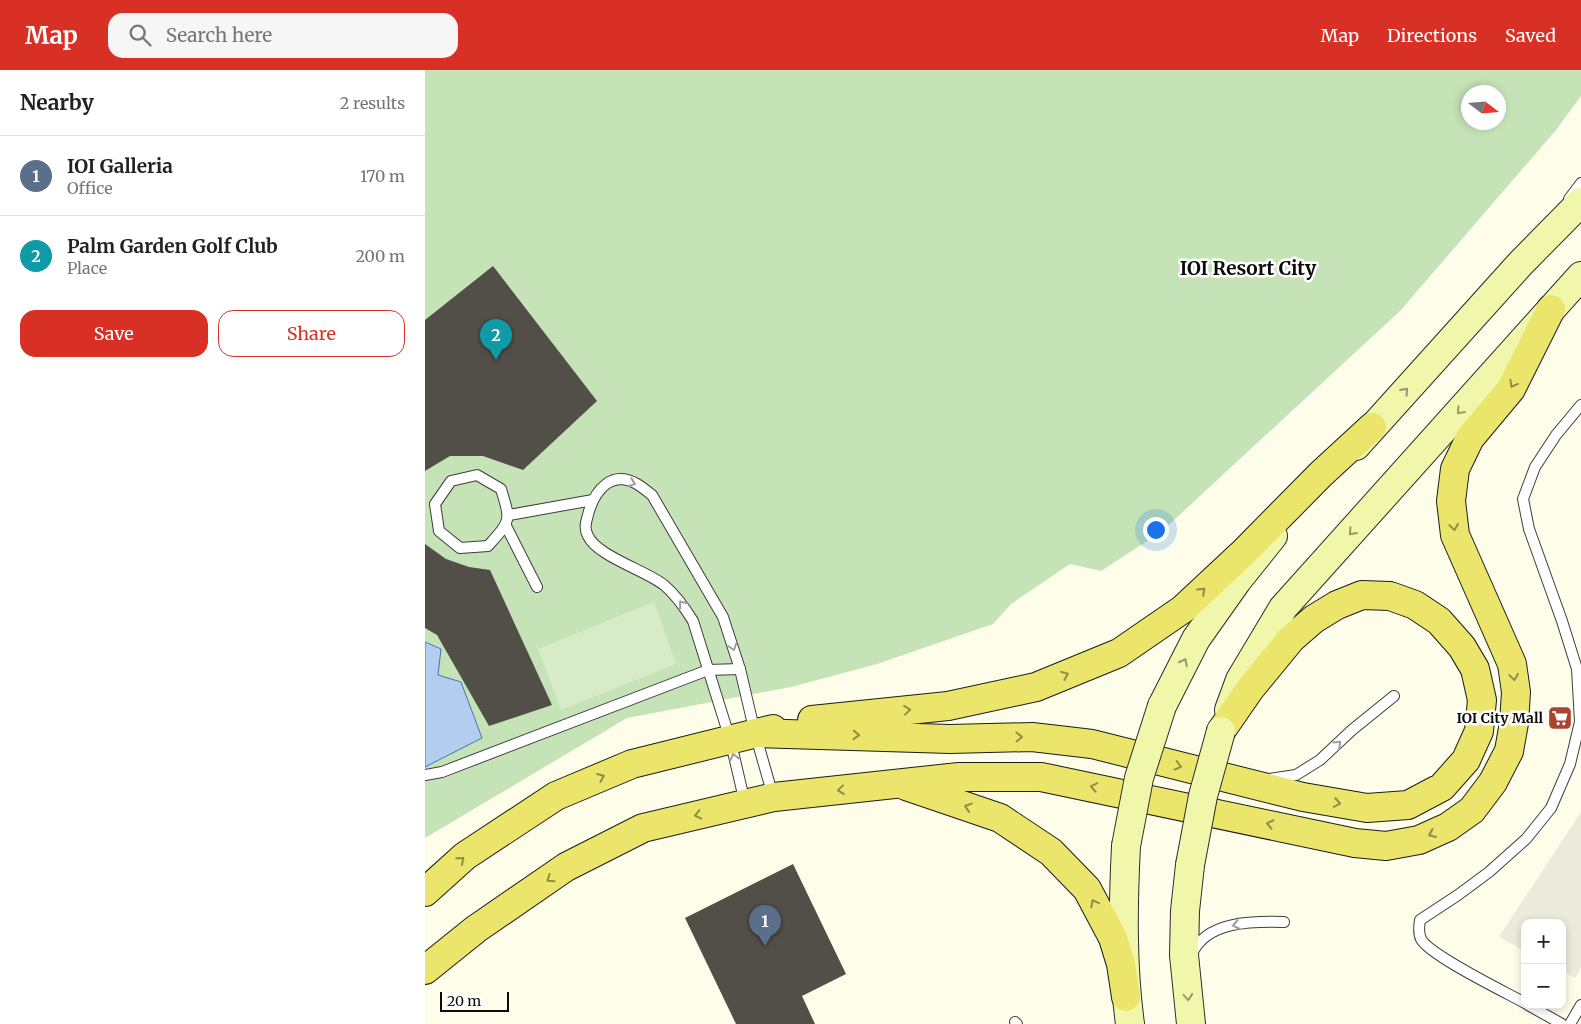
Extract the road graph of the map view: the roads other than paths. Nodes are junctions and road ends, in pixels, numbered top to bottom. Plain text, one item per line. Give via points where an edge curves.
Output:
1 (1581, 183) edge
2 (1581, 202) edge
3 (1521, 264) junction
4 (1581, 276) edge
5 (1551, 309) junction
6 (1581, 405) edge
7 (1372, 427) junction
8 (593, 500) junction
9 (509, 515) junction
10 (506, 526) junction
11 (537, 587) dead end
12 (741, 669) junction
13 (708, 670) junction
14 (1394, 696) dead end
15 (1221, 731) junction
16 (742, 736) junction
17 (425, 775) edge
18 (897, 783) junction
19 (1248, 783) junction
20 (774, 797) junction
21 (745, 804) junction
22 (425, 892) edge
23 (1284, 922) dead end
24 (425, 970) edge
25 (1186, 970) junction
26 (1126, 998) junction
27 (1521, 1001) edge
28 (1581, 1005) edge
29 (1535, 1009) edge
30 (1130, 1024) edge
31 (1191, 1024) edge
32 (1562, 1024) edge
33 (1570, 1024) edge

1 - 3 lane
2 - 3 street
7 -> 3 street
4 - 5 street
5 -> 15 street via 1283,608 1240,680
5 -> 18 main road via 1511,389 1470,438 1455,469 1451,501 1455,535 1512,664 1516,692 1515,723 1509,751 1493,782 1472,810 1448,827 1419,840 1386,846 1355,843 1041,777 959,776
6 - 27 lane via 1535,467 1523,499 1529,529 1577,669 1580,722 1570,764 1551,808 1527,839 1489,872 1420,920 1419,929 1421,940 1435,954
16 -> 7 main road via 818,719 948,706 1036,687 1119,653 1183,609
26 -> 7 street, bridge via 1123,925 1126,846 1139,778 1162,706 1196,639 1237,581 1281,526
8 - 9 lane
8 -> 12 lane via 609,481 622,479 635,483 652,495 723,617
13 -> 8 lane via 693,621 682,603 664,585 602,550 589,539 585,530
9 - 10 lane
9 - 10 lane via 501,489 477,475 451,481 435,504 439,531 460,548 487,546
10 - 11 lane
12 - 13 lane
12 - 16 lane
13 - 16 lane
13 - 17 lane
19 -> 14 lane via 1296,775 1320,760
19 -> 15 main road via 1367,808 1408,804 1442,787 1466,760 1479,731 1482,700 1475,669 1462,646 1439,621 1415,605 1390,596 1362,596 1337,605 1291,639 1250,688
15 - 25 street, bridge via 1203,796 1190,865 1185,911
16 -> 19 main road via 1032,737 1092,744
16 - 20 lane
21 -> 16 lane
22 -> 16 main road via 465,856 556,796 632,764
18 -> 20 main road
26 -> 18 main road via 1113,938 1087,889 1051,852 1001,818
20 - 21 main road
21 -> 24 main road via 643,828 566,867 476,929
23 -> 25 lane via 1256,921 1211,932 1196,946
25 -> 31 street
26 - 30 street
28 - 33 lane
29 - 32 lane

